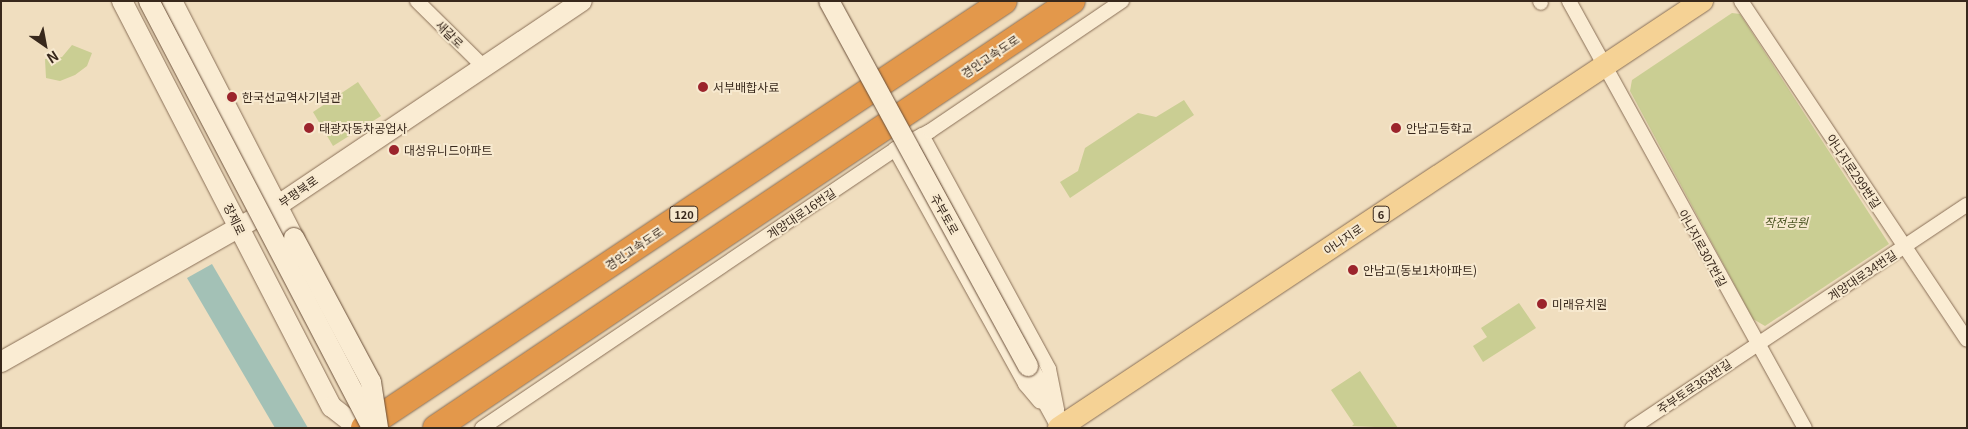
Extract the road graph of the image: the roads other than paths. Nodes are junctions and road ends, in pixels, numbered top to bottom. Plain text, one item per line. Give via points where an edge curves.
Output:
1 (122, 1) edge
2 (149, 1) edge
3 (172, 1) edge
4 (417, 1) edge
5 (582, 1) edge
6 (829, 1) edge
7 (1004, 1) edge
8 (1072, 1) edge
9 (1122, 1) edge
10 (1569, 1) edge
11 (1702, 1) edge
12 (1741, 1) edge
13 (1604, 66) junction
14 (484, 67) junction
15 (922, 135) junction
16 (895, 149) junction
17 (935, 160) junction
18 (909, 175) junction
19 (1967, 205) edge
20 (277, 206) junction
21 (240, 229) junction
22 (1904, 247) junction
23 (1967, 340) edge
24 (1756, 345) junction
25 (1, 362) edge
26 (1061, 427) edge
27 (359, 428) edge
28 (364, 428) edge
29 (372, 428) edge
30 (378, 428) edge
31 (436, 428) edge
32 (482, 428) edge
33 (1632, 428) edge
34 (1805, 428) edge

1 - 21 main road, 장제로
2 - 29 main road, 장제로, bridge
3 - 20 main road
4 - 14 street, 새갈로
5 - 14 main road, 부평북로
6 - 26 main road, 주부토로, bridge
7 - 28 highway, 경인고속도로 / 120
8 - 31 highway, 경인고속도로
9 - 15 street, 계양대로16번길
10 - 13 street, 아나지로307번길
11 - 13 main road, 아나지로 / 6
12 - 22 street, 아나지로299번길
13 - 24 street, 아나지로307번길
13 - 26 main road, 아나지로 / 6
14 - 20 main road, 부평북로
15 - 16 street, 계양대로16번길
15 - 17 street
16 - 18 street
16 - 32 street, 계양대로16번길
17 - 18 street via 923,155 915,157
17 - 26 street via 1049,369
18 - 26 street via 1025,384
19 - 22 street, 계양대로34번길
20 - 21 main road, 부평북로
20 - 30 main road, bridge via 371,382
21 - 25 main road, 부평북로
21 - 27 main road, 장제로 via 332,407
22 - 23 street, 아나지로299번길
22 - 24 street, 계양대로34번길
24 - 33 street, 주부토로363번길
24 - 34 street, 아나지로307번길

